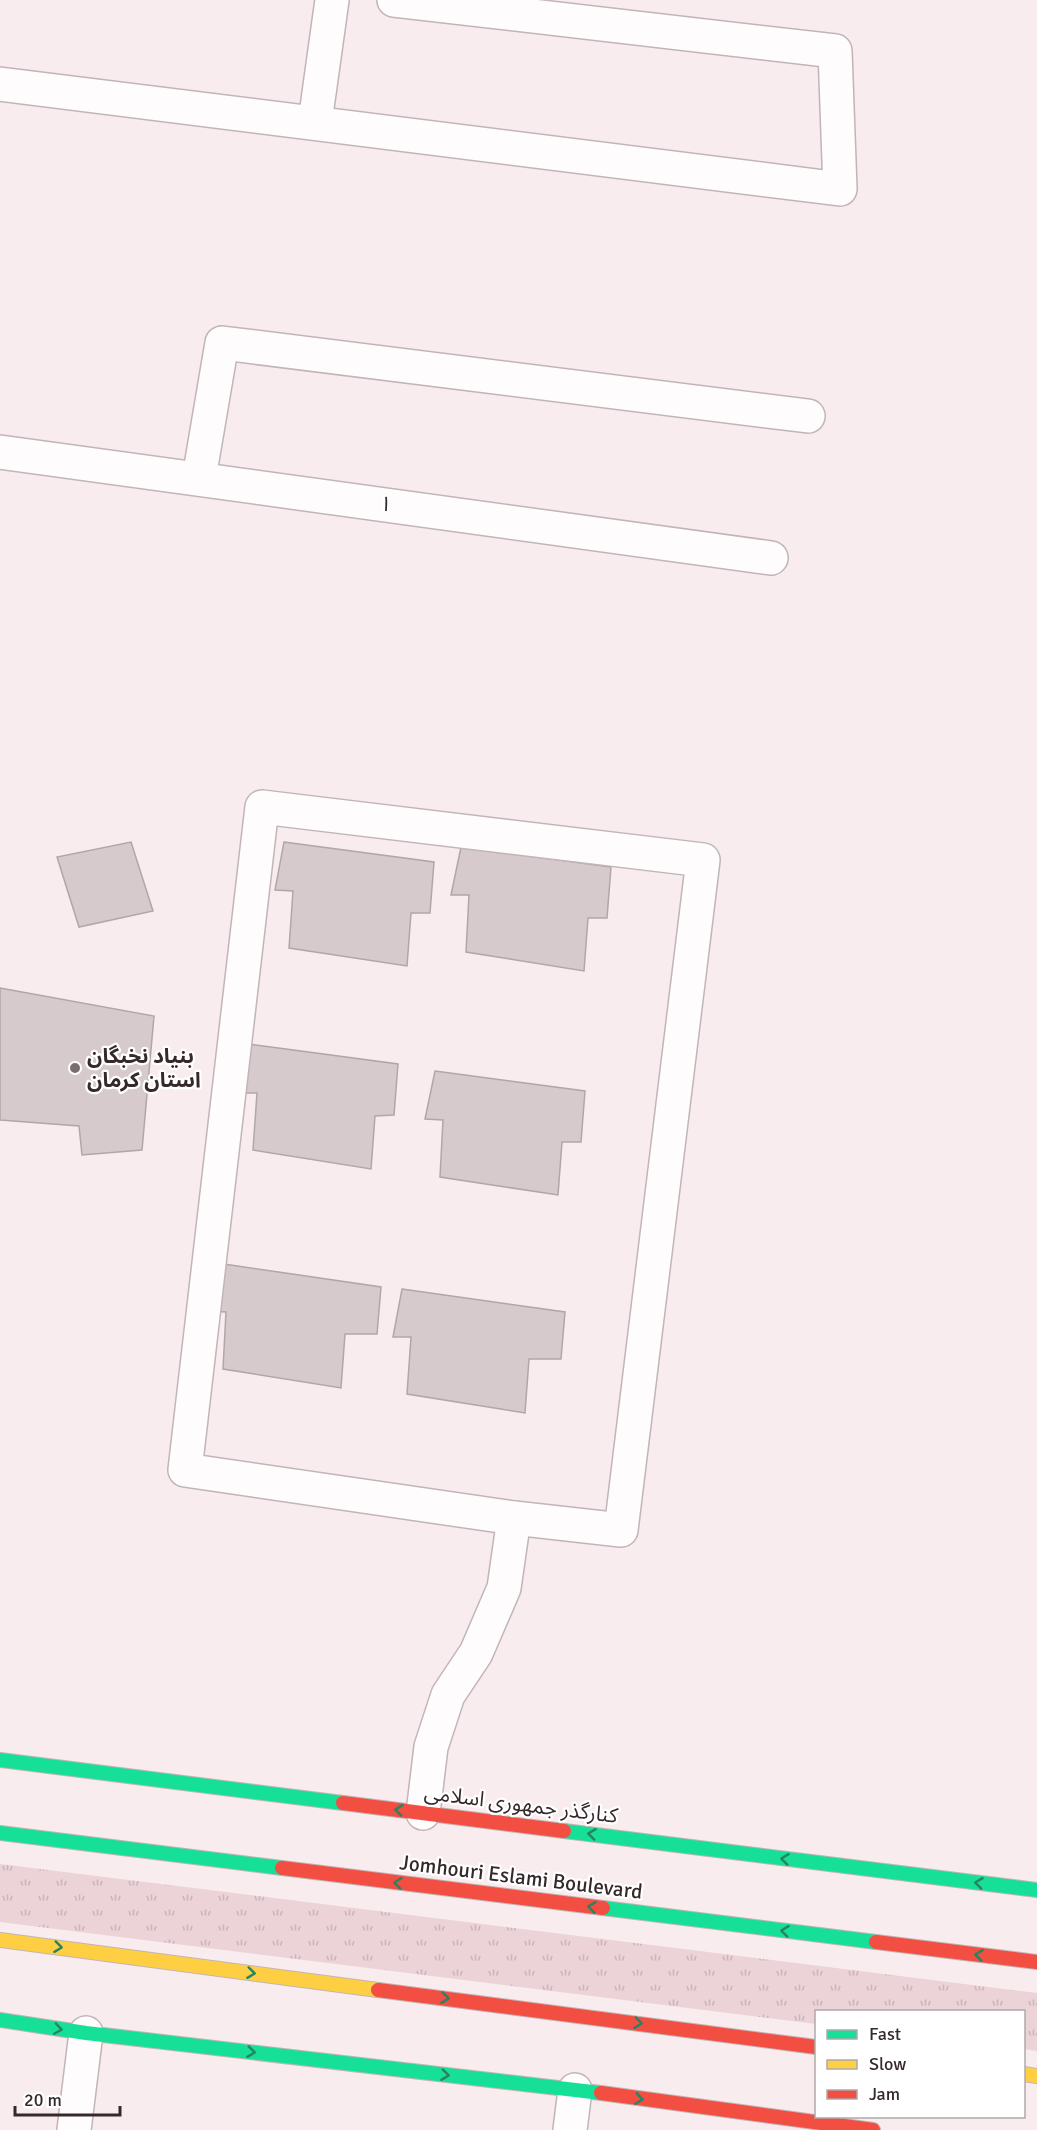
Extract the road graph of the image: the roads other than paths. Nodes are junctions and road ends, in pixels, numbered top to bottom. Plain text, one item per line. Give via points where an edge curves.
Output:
1 (332, 0) edge
2 (394, 0) edge
3 (0, 84) edge
4 (315, 122) junction
5 (808, 416) dead end
6 (0, 452) edge
7 (199, 478) junction
8 (771, 558) dead end
9 (514, 1518) junction
10 (0, 1760) edge
11 (423, 1813) junction
12 (0, 1833) edge
13 (1037, 1890) edge
14 (0, 1940) edge
15 (1037, 1962) edge
16 (0, 2020) edge
17 (86, 2033) junction
18 (815, 2047) edge
19 (575, 2090) junction
20 (74, 2130) edge
21 (570, 2130) edge
22 (873, 2130) edge

1 - 4 street
2 - 4 street via 835,51 840,189
3 - 4 street
5 - 7 street via 222,343
6 - 7 street, ۱
7 - 8 street, ۱
9 - 9 street via 621,1530 703,860 262,807 185,1470
9 - 11 street via 504,1588 476,1653 448,1695 431,1747
11 -> 10 street, کنارگذر جمهوری اسلامی
13 -> 11 street, کنارگذر جمهوری اسلامی
15 -> 12 street, Jomhouri Eslami Boulevard
14 -> 18 street
16 -> 17 street
17 -> 19 street
17 - 20 street
19 - 21 street
19 -> 22 street

